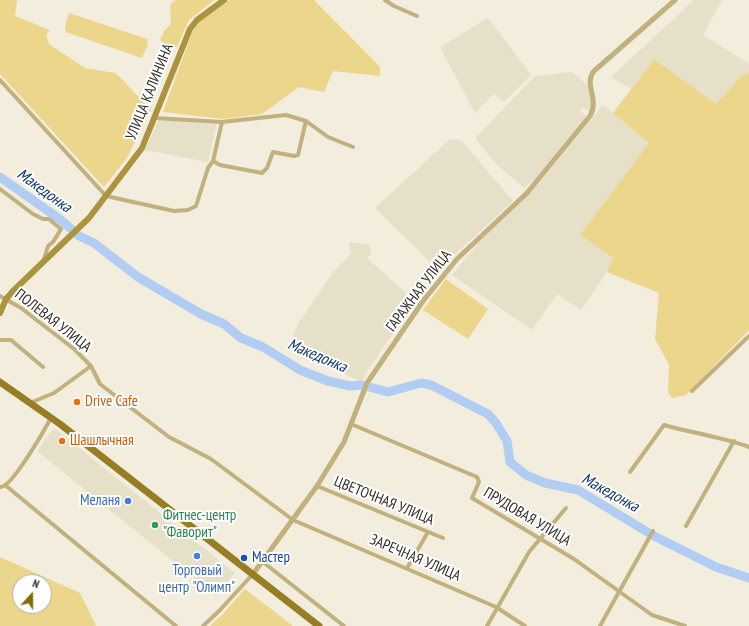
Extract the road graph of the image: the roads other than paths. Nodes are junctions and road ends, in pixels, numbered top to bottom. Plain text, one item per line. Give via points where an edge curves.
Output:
1 (224, 0) edge
2 (384, 0) edge
3 (675, 0) edge
4 (417, 16) dead end
5 (0, 80) edge
6 (155, 118) junction
7 (306, 121) junction
8 (222, 122) junction
9 (354, 146) dead end
10 (213, 161) junction
11 (0, 189) edge
12 (106, 196) junction
13 (43, 262) junction
14 (0, 296) edge
15 (6, 299) junction
16 (0, 313) edge
17 (749, 336) edge
18 (0, 340) edge
19 (91, 366) junction
20 (43, 367) dead end
21 (0, 382) edge
22 (692, 391) dead end
23 (30, 403) junction
24 (51, 418) junction
25 (351, 424) junction
26 (734, 441) junction
27 (749, 447) edge
28 (630, 472) dead end
29 (6, 485) junction
30 (317, 486) junction
31 (0, 487) edge
32 (566, 508) dead end
33 (293, 520) junction
34 (686, 526) dead end
35 (428, 532) junction
36 (653, 532) dead end
37 (443, 538) dead end
38 (541, 538) junction
39 (263, 562) junction
40 (407, 568) junction
41 (253, 574) junction
42 (619, 592) junction
43 (496, 607) junction
44 (176, 626) edge
45 (203, 626) edge
46 (319, 626) edge
47 (344, 626) edge
48 (487, 626) edge
49 (525, 626) edge
50 (600, 626) edge
51 (685, 626) edge

1 - 6 main road, УЛИЦА КАЛИНИНА via 197,20 190,29
2 - 4 street
3 - 25 street, ГАРАЖНАЯ УЛИЦА via 590,76 595,106 590,116 527,193 445,272 366,386
5 - 12 street
6 - 8 street
6 - 12 main road, УЛИЦА КАЛИНИНА via 142,148
7 - 8 street via 280,114
7 - 9 street via 328,137
7 - 10 street via 298,155 273,152 267,168 262,173 220,165
8 - 10 street
10 - 12 street via 208,168 196,206 188,210 174,211
11 - 13 street via 33,214 49,219 61,229 48,246
12 - 13 main road, УЛИЦА КАЛИНИНА via 78,229
13 - 15 main road, УЛИЦА КАЛИНИНА
14 - 15 street, ПОЛЕВАЯ УЛИЦА
15 - 16 main road
15 - 19 street, ПОЛЕВАЯ УЛИЦА via 39,321
17 - 22 street
18 - 20 street via 10,340
19 - 23 street, ПОЛЕВАЯ УЛИЦА via 54,393
19 - 33 street, ЗАРЕЧНАЯ УЛИЦА via 100,384 113,394 169,436 211,459
21 - 23 main road
23 - 24 main road
24 - 29 street via 38,442
24 - 41 main road
25 - 30 street, ГАРАЖНАЯ УЛИЦА via 344,442
25 - 38 street, ПРУДОВАЯ УЛИЦА via 477,477 479,482 472,498
26 - 27 street
26 - 28 street via 664,426
26 - 34 street
29 - 31 street
29 - 44 street
30 - 33 street, ГАРАЖНАЯ УЛИЦА
30 - 35 street, ЦВЕТОЧНАЯ УЛИЦА
32 - 38 street
33 - 39 street, ГАРАЖНАЯ УЛИЦА
33 - 40 street, ЗАРЕЧНАЯ УЛИЦА
35 - 37 street, ЦВЕТОЧНАЯ УЛИЦА
35 - 40 street
36 - 42 street
38 - 42 street, ПРУДОВАЯ УЛИЦА via 603,578
38 - 43 street via 529,552
39 - 41 street, ГАРАЖНАЯ УЛИЦА
39 - 47 street
40 - 43 street, ЗАРЕЧНАЯ УЛИЦА
41 - 45 street
41 - 46 main road
42 - 50 street
42 - 51 street, ПРУДОВАЯ УЛИЦА via 652,615
43 - 48 street
43 - 49 street, ЗАРЕЧНАЯ УЛИЦА

